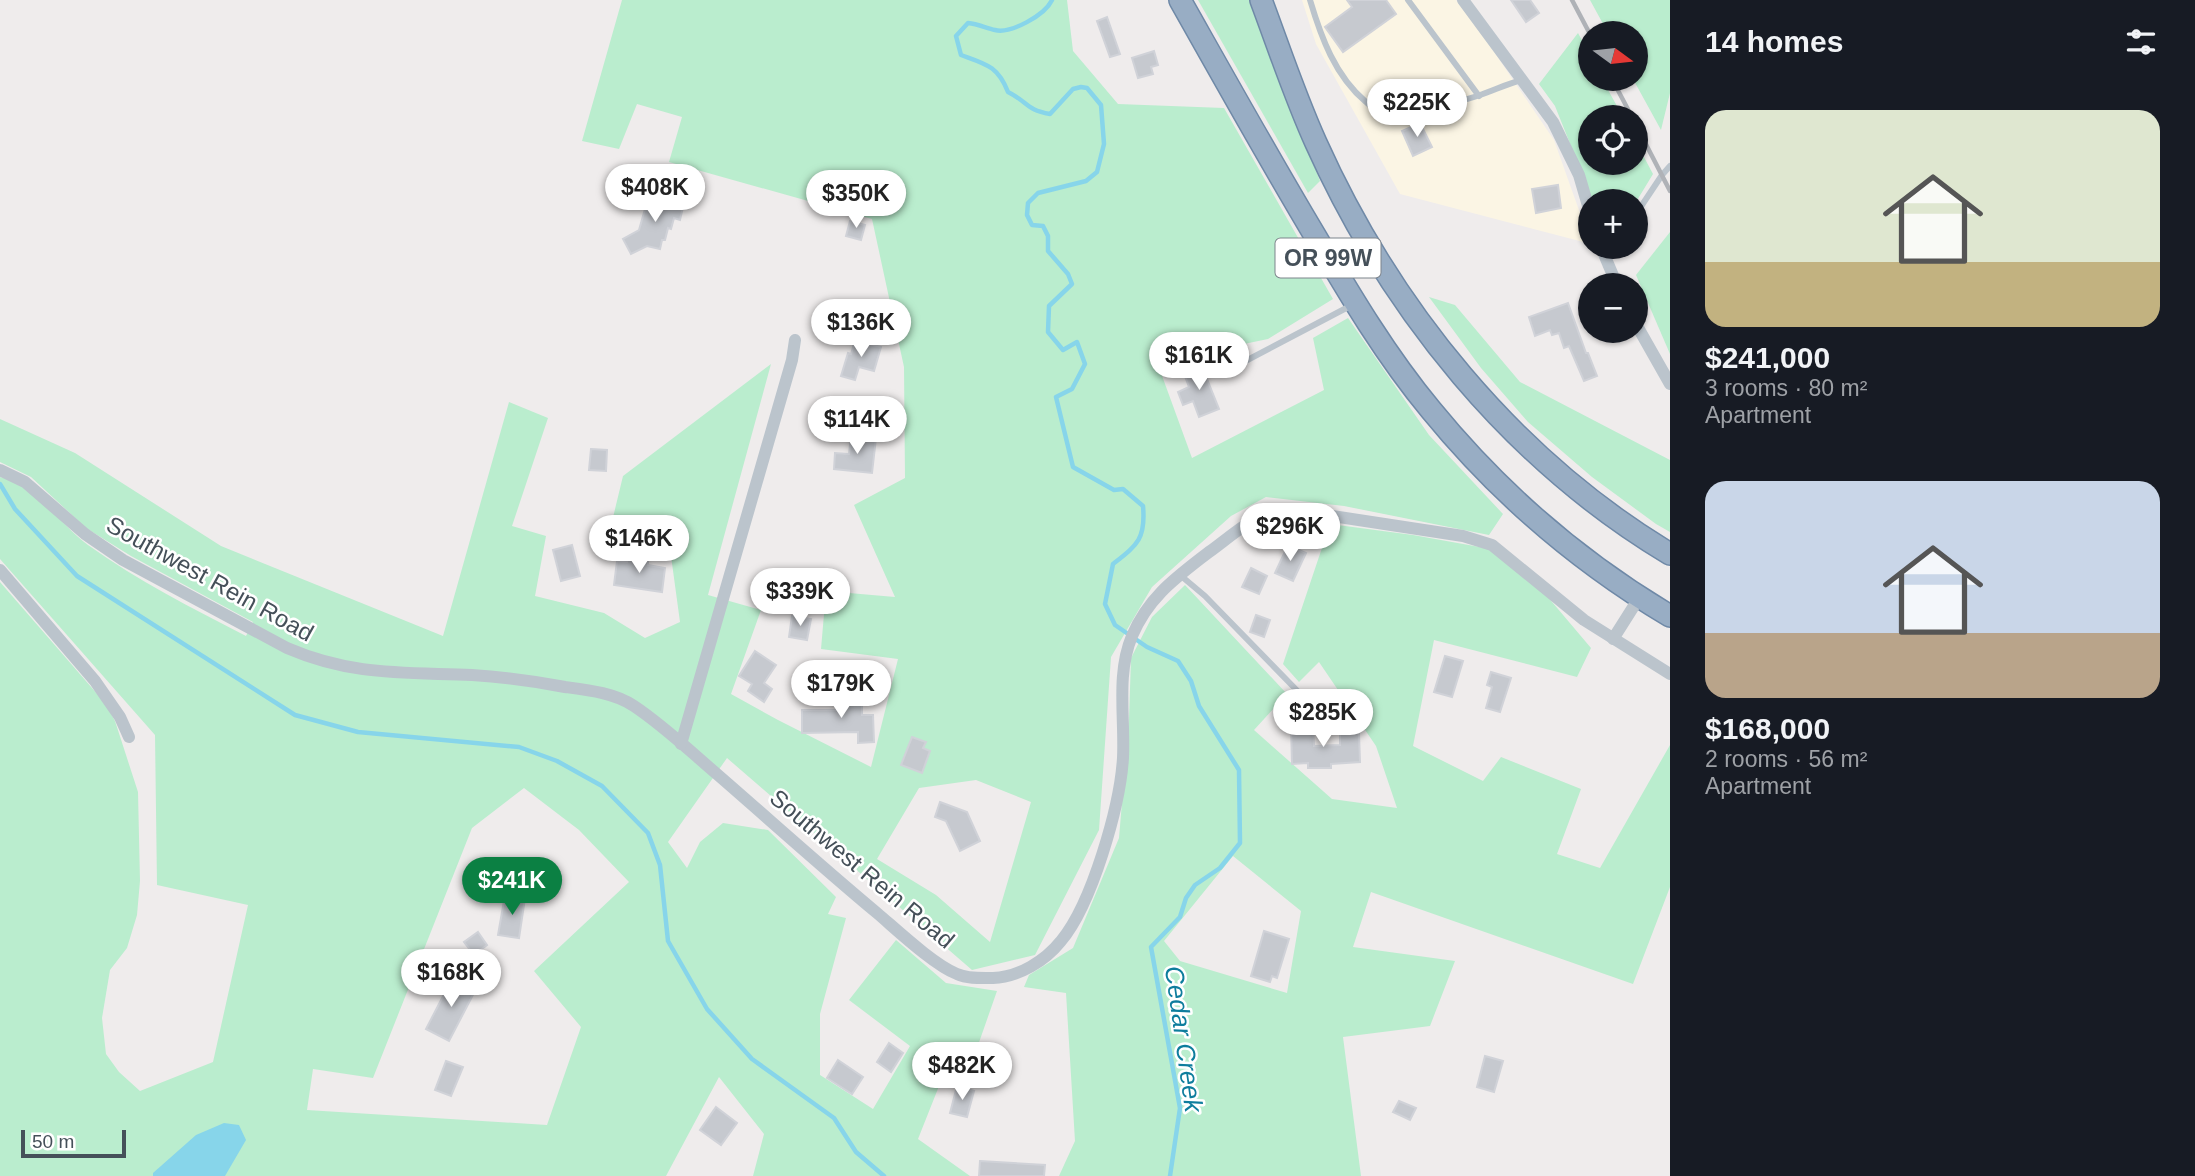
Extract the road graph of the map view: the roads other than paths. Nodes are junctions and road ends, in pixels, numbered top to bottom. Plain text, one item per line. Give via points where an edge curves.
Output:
1 (1180, 0) edge
2 (1261, 0) edge
3 (1310, 0) edge
4 (1408, 0) edge
5 (1463, 0) edge
6 (1522, 80) junction
7 (1479, 96) junction
8 (1670, 166) edge
9 (1583, 189) edge
10 (1648, 196) edge
11 (1356, 303) junction
12 (795, 340) dead end
13 (1647, 343) edge
14 (1236, 366) dead end
15 (1670, 384) edge
16 (0, 470) edge
17 (1670, 554) edge
18 (0, 570) edge
19 (1180, 575) junction
20 (1639, 598) junction
21 (1670, 616) edge
22 (1613, 639) junction
23 (1670, 674) edge
24 (1317, 711) dead end
25 (129, 737) dead end
26 (681, 744) junction

1 - 11 highway, OR 99W
2 - 17 highway, OR 99W via 1322,157 1366,239 1419,321 1528,445 1606,512
3 - 7 lane via 1335,64 1355,92 1380,113 1408,114
4 - 7 lane
5 - 6 street
6 - 7 lane
6 - 9 street via 1553,122
8 - 10 lane
11 - 14 lane
11 - 20 highway, OR 99W via 1399,368 1480,466 1549,530
12 - 26 street
13 - 15 street
16 - 26 street, Southwest Rein Road via 25,482 123,560 314,660 379,672 526,680 609,695 635,706
18 - 25 street via 95,681
19 - 22 street, Southwest Rein Road via 1269,513 1313,513 1463,536 1492,545
19 - 24 lane
19 - 26 street, Southwest Rein Road via 1149,604 1125,659 1123,760 1098,868 1064,939 1021,972 971,977 940,964
20 - 21 highway, OR 99W
20 - 22 street
22 - 23 street, Southwest Rein Road

